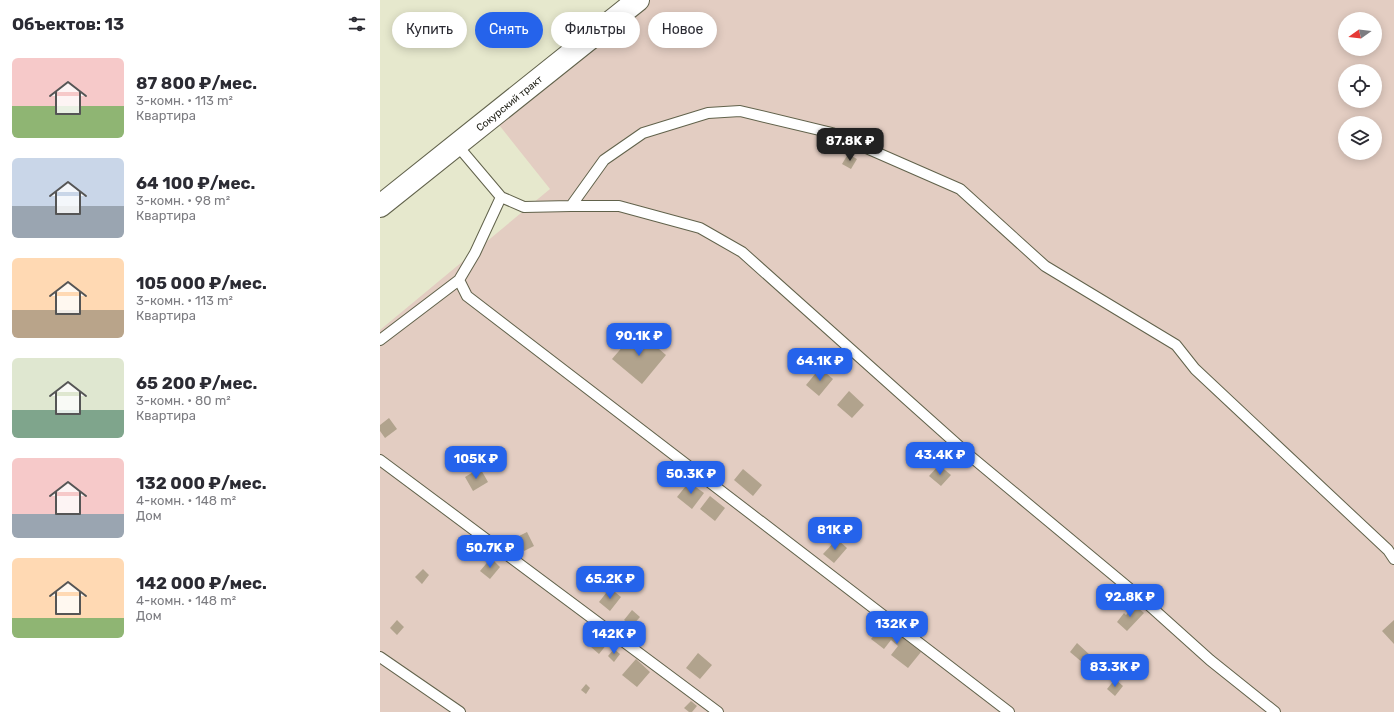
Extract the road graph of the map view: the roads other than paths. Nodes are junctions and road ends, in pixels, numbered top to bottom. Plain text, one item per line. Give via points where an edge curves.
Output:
1 (638, 0) edge
2 (457, 145) junction
3 (501, 197) junction
4 (380, 206) edge
5 (571, 206) junction
6 (459, 280) junction
7 (380, 340) edge
8 (380, 460) edge
9 (1394, 559) edge
10 (380, 657) edge
11 (460, 712) edge
12 (718, 712) edge
13 (1009, 712) edge
14 (1275, 712) edge

1 - 2 street, Сокурский тракт
2 - 3 lane
2 - 4 street, Сокурский тракт
3 - 5 lane via 524,207
3 - 6 lane via 475,253
5 - 9 lane via 604,160 643,133 708,112 740,111 832,133 960,189 1045,266 1176,344 1195,370
5 - 14 lane via 619,206 700,228 742,252 969,455
6 - 7 lane
6 - 13 lane via 467,296
8 - 12 lane
10 - 11 lane

